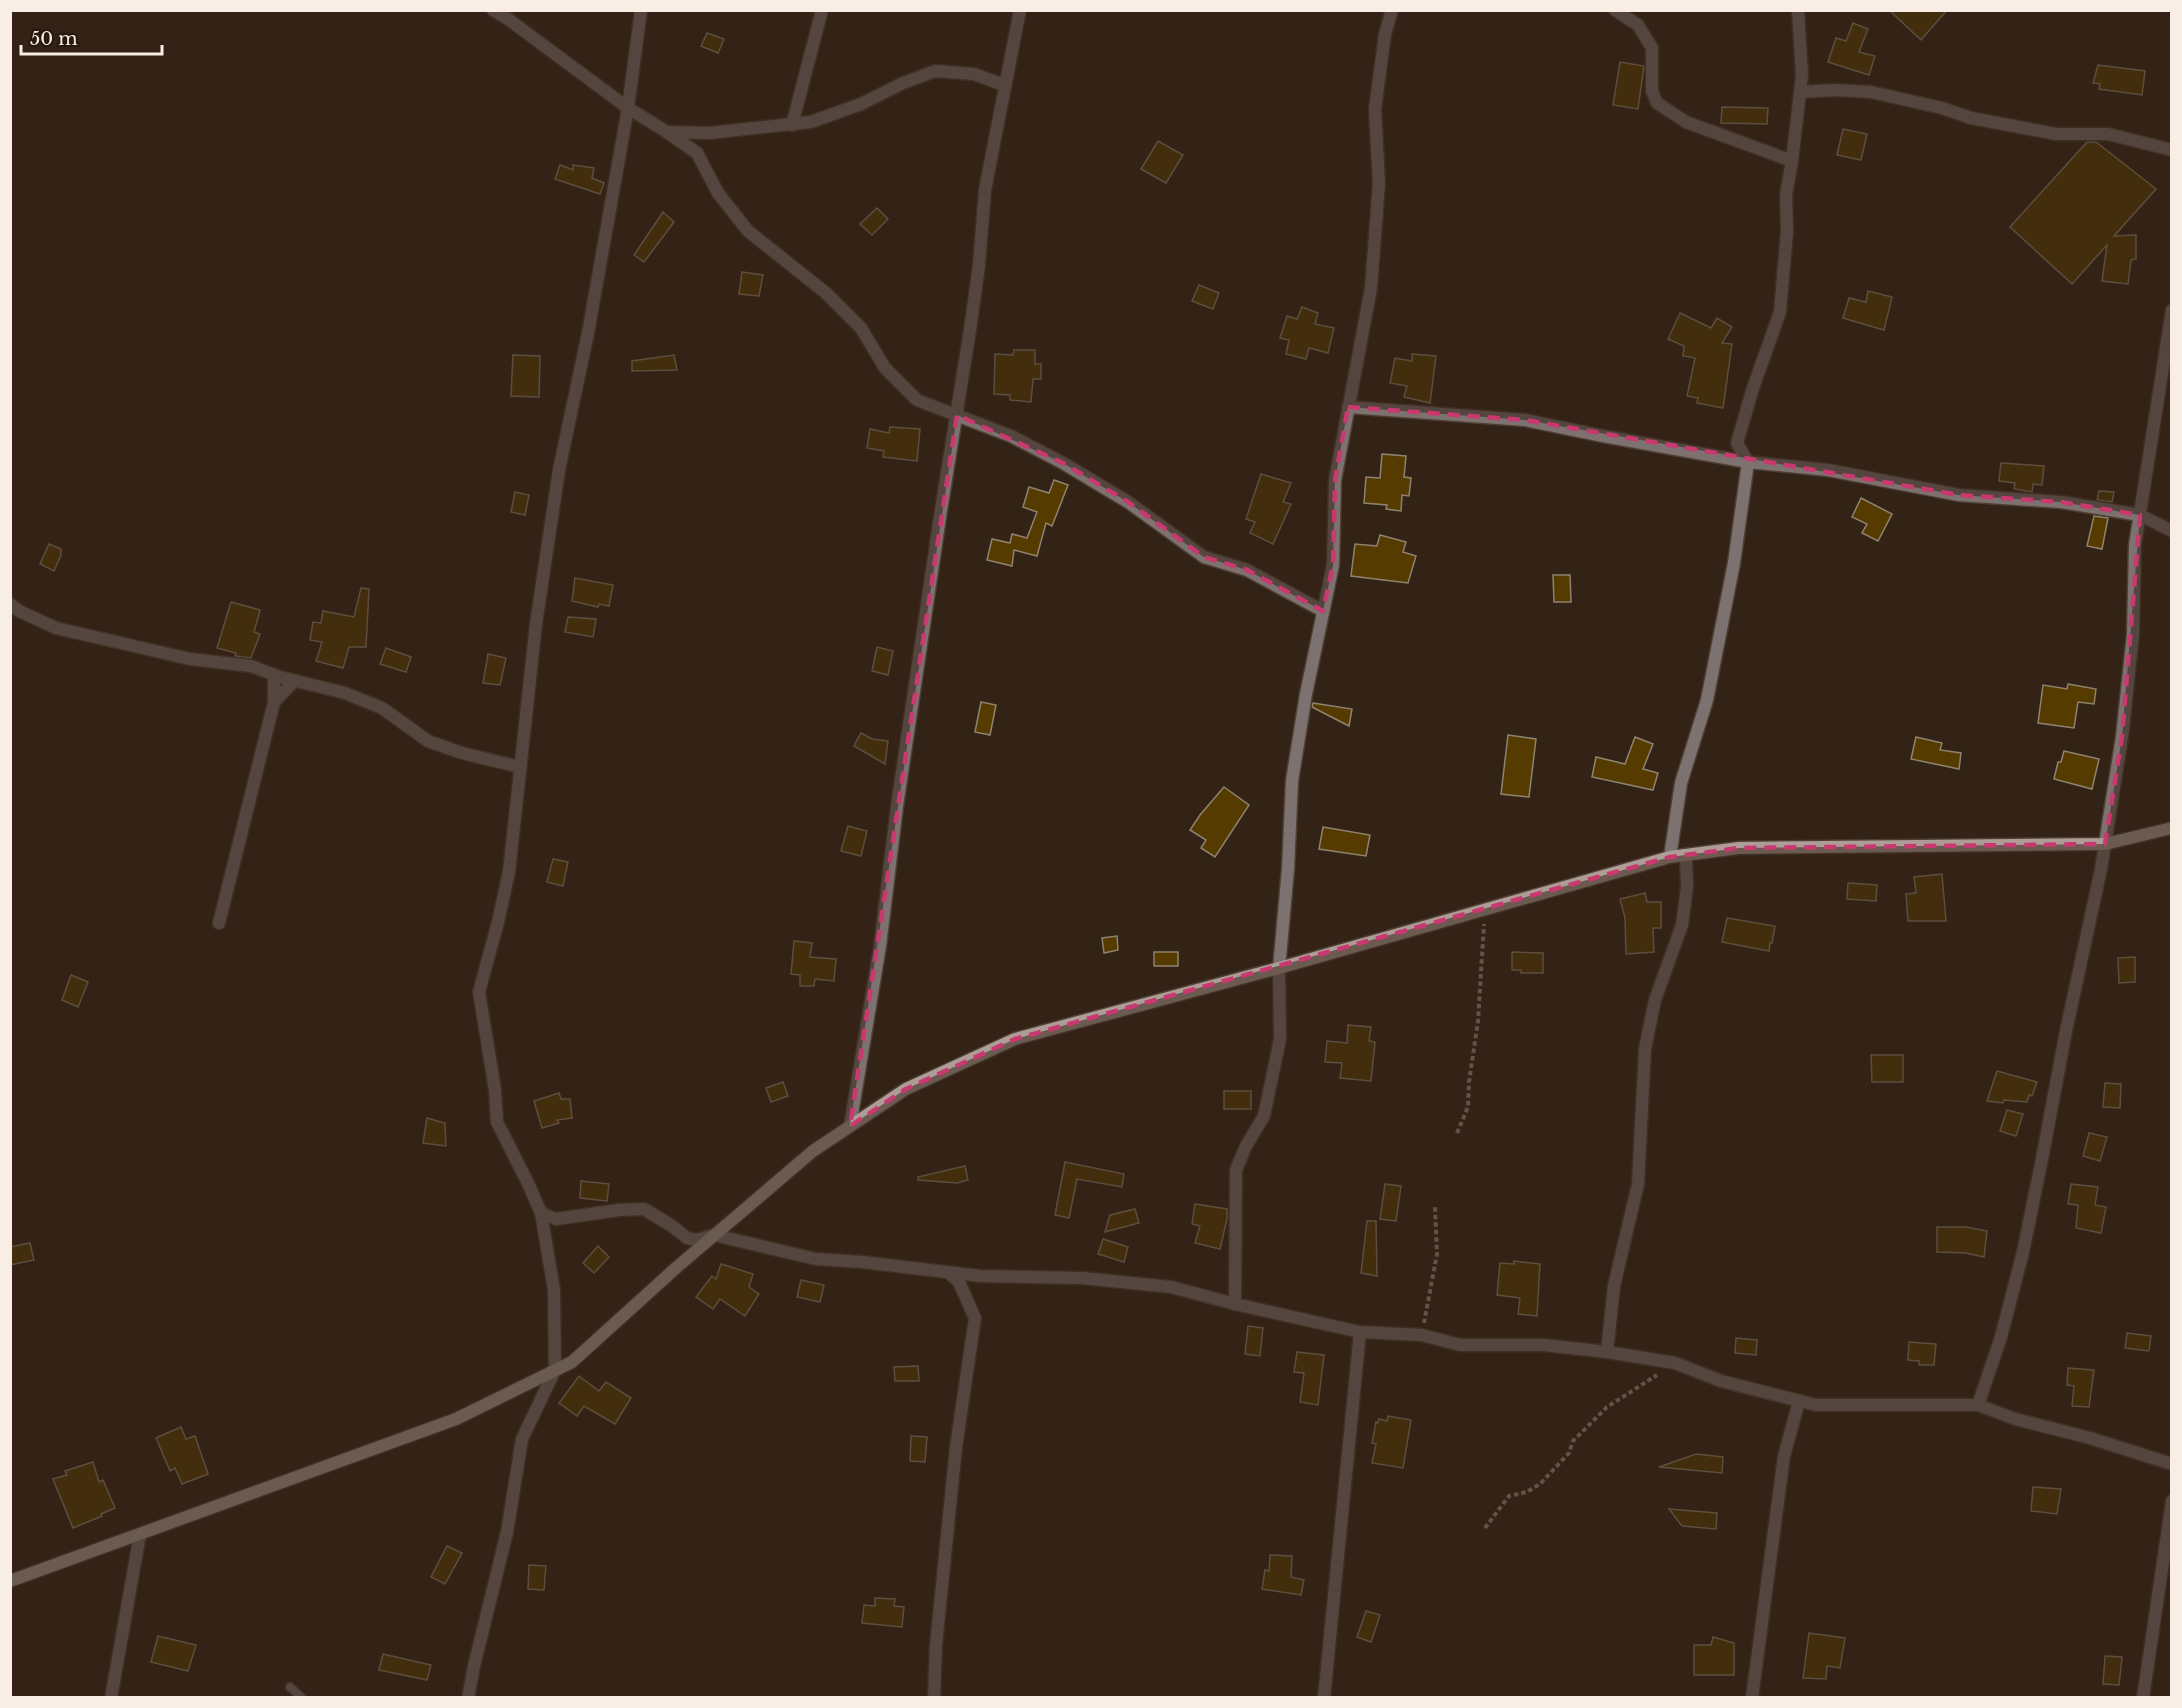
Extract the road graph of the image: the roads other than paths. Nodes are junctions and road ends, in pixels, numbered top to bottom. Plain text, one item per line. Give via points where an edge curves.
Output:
1 (493, 10) edge
2 (641, 10) edge
3 (822, 10) edge
4 (1020, 10) edge
5 (1392, 10) edge
6 (1615, 10) edge
7 (1798, 10) edge
8 (1004, 85) junction
9 (1800, 92) junction
10 (628, 108) junction
11 (792, 125) junction
12 (667, 132) junction
13 (709, 133) junction
14 (2172, 150) edge
15 (697, 153) junction
16 (1792, 161) junction
17 (2172, 310) edge
18 (1348, 407) junction
19 (957, 415) junction
20 (1748, 462) junction
21 (2140, 515) junction
22 (2172, 531) edge
23 (10, 604) edge
24 (1323, 611) junction
25 (274, 675) junction
26 (294, 681) junction
27 (274, 702) junction
28 (520, 767) junction
29 (2172, 828) edge
30 (2105, 844) junction
31 (1686, 855) junction
32 (1670, 857) junction
33 (219, 923) dead end
34 (1279, 968) junction
35 (850, 1126) junction
36 (541, 1213) junction
37 (714, 1235) junction
38 (948, 1272) junction
39 (1235, 1304) junction
40 (1360, 1332) junction
41 (1607, 1352) junction
42 (555, 1370) junction
43 (1799, 1401) junction
44 (1978, 1406) junction
45 (2172, 1464) edge
46 (2172, 1501) edge
47 (140, 1534) junction
48 (10, 1581) edge
49 (290, 1688) dead end
50 (111, 1698) edge
51 (302, 1698) edge
52 (468, 1698) edge
53 (934, 1698) edge
54 (1324, 1698) edge
55 (1752, 1698) edge
56 (2143, 1698) edge

1 - 10 street
2 - 10 street
3 - 11 street
4 - 8 street
5 - 18 street via 1375,109 1379,183 1371,288
6 - 16 street via 1638,25 1652,48 1657,103 1686,122
7 - 9 street
8 - 11 street via 974,74 935,71 861,104
8 - 19 street via 985,190 980,265
9 - 14 street via 1871,92 1971,118 2056,134 2108,134
9 - 16 street
10 - 12 street
10 - 28 street via 559,470
11 - 13 street
12 - 13 street
12 - 15 street
13 - 15 street
15 - 19 street via 718,193 748,231 825,293 861,328 885,368 917,400
16 - 20 street via 1786,195 1780,312 1737,443
17 - 21 street
18 - 20 street via 1525,420
18 - 24 street via 1335,480 1333,566
19 - 24 street via 1011,436 1063,463 1128,502 1204,557 1247,570
19 - 35 street
20 - 21 street via 1828,470 1959,495 2061,502
20 - 32 street via 1722,625 1707,700 1682,783
21 - 22 street
21 - 30 street via 2135,545 2133,635
23 - 25 street via 56,628 190,659 251,666
24 - 34 street via 1292,781
25 - 26 street
25 - 27 street
26 - 27 street
26 - 28 street via 345,693 382,708 428,741
27 - 33 street
28 - 36 street via 509,872 479,992 497,1122
29 - 30 street
30 - 31 street via 1739,848
30 - 44 street via 2022,1252 2001,1337
31 - 32 street
31 - 41 street via 1682,925 1654,1000 1645,1049 1638,1184 1614,1286
32 - 34 street
34 - 35 street via 1015,1039 906,1089
34 - 39 street via 1280,1040 1264,1116 1236,1170
35 - 37 street via 813,1150
36 - 37 street via 556,1219 645,1209 687,1238 697,1240
36 - 42 street via 554,1290
37 - 38 street via 816,1259
37 - 42 street via 572,1362
38 - 39 street via 1082,1278 1171,1287
38 - 53 street via 959,1282 975,1318 954,1458
39 - 40 street
40 - 41 street via 1422,1335 1460,1345 1544,1345
40 - 54 street
41 - 43 street via 1675,1363 1720,1381
42 - 47 street via 456,1419
42 - 52 street via 522,1439 507,1532
43 - 44 street via 1815,1405
43 - 55 street via 1784,1456
44 - 45 street
46 - 56 street
47 - 48 street
47 - 50 street
49 - 51 lane

